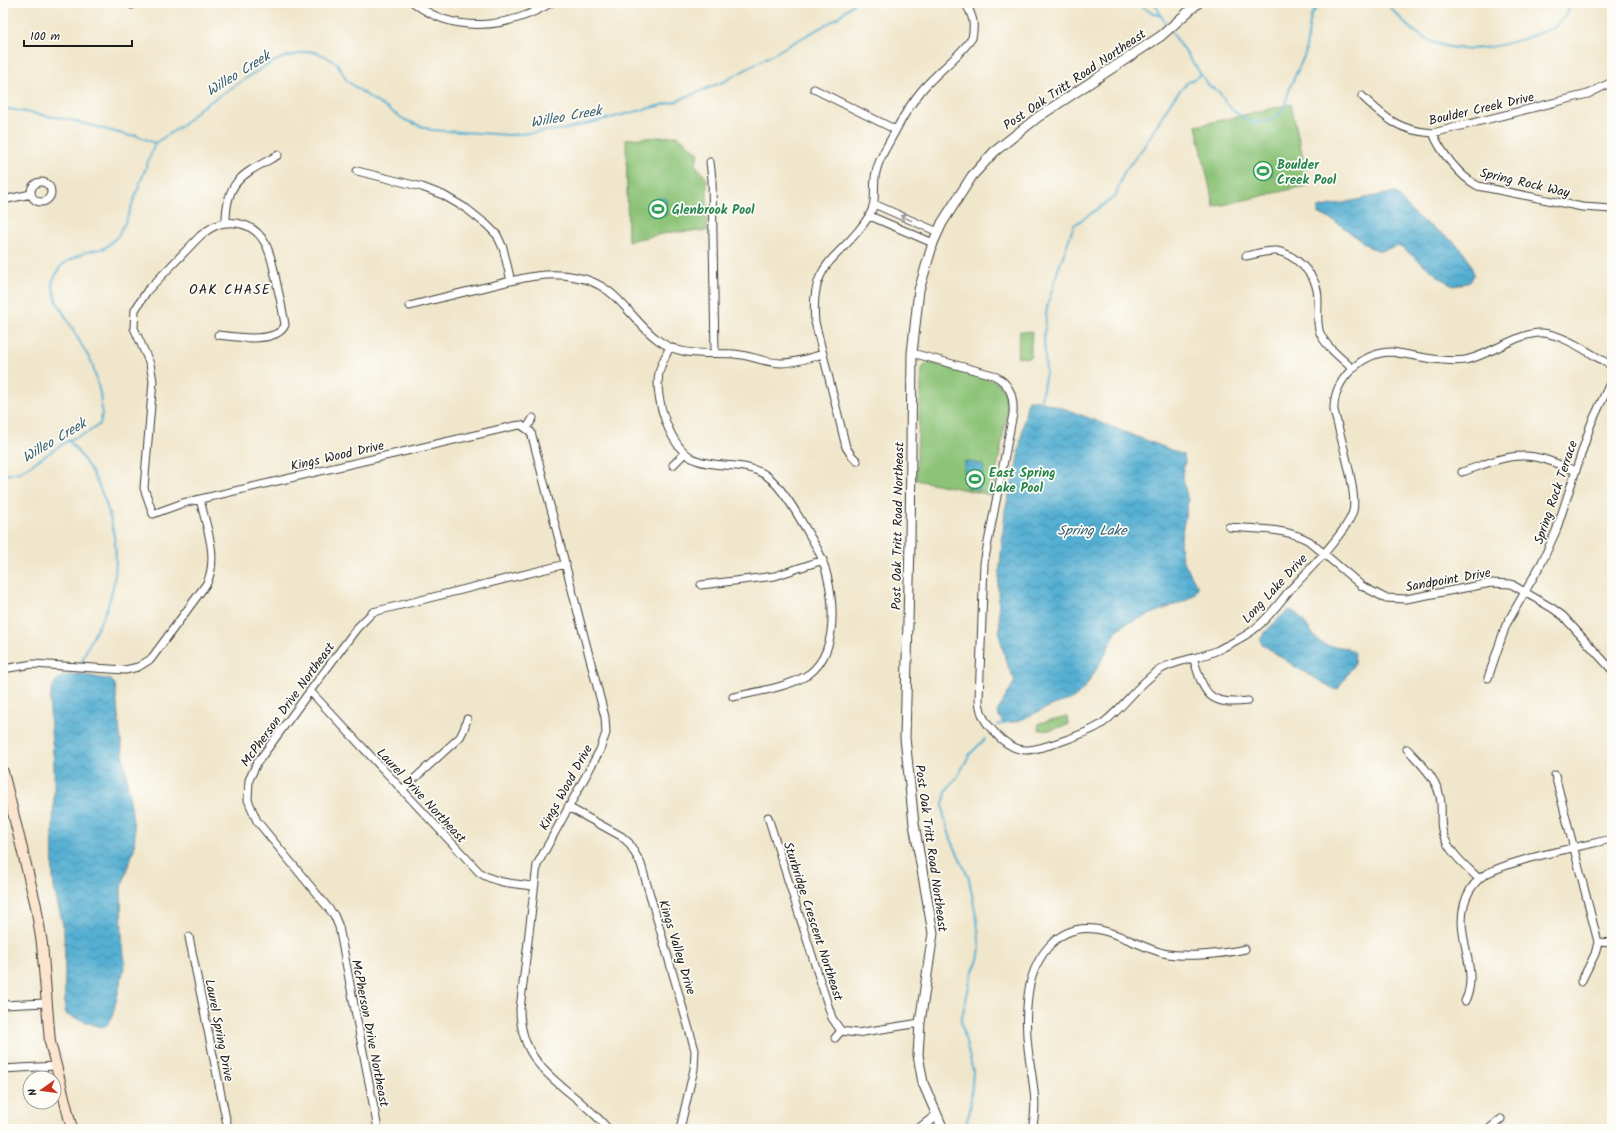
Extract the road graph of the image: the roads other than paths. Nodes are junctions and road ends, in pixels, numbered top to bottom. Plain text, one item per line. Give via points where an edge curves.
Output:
1 (414, 3) edge
2 (551, 3) edge
3 (965, 3) edge
4 (1198, 3) edge
5 (1612, 82) edge
6 (814, 89) dead end
7 (1362, 96) dead end
8 (896, 130) junction
9 (1433, 133) junction
10 (278, 155) dead end
11 (710, 162) dead end
12 (357, 171) dead end
13 (31, 194) dead end
14 (3, 200) edge
15 (874, 204) junction
16 (1612, 209) edge
17 (870, 216) junction
18 (226, 222) junction
19 (938, 232) junction
20 (933, 243) junction
21 (1246, 256) dead end
22 (511, 281) junction
23 (410, 306) dead end
24 (218, 335) dead end
25 (670, 347) junction
26 (912, 352) junction
27 (715, 354) junction
28 (823, 354) junction
29 (1612, 366) edge
30 (1353, 369) junction
31 (1612, 379) edge
32 (533, 418) dead end
33 (527, 428) junction
34 (684, 453) junction
35 (857, 461) dead end
36 (673, 466) dead end
37 (1576, 471) junction
38 (1462, 472) dead end
39 (200, 499) junction
40 (1229, 527) dead end
41 (1323, 553) junction
42 (823, 560) junction
43 (566, 564) junction
44 (701, 585) dead end
45 (1525, 591) junction
46 (1194, 660) junction
47 (3, 669) edge
48 (1612, 670) edge
49 (1488, 678) dead end
50 (310, 691) junction
51 (733, 698) dead end
52 (1248, 700) dead end
53 (467, 719) dead end
54 (1407, 749) dead end
55 (3, 772) edge
56 (1556, 775) dead end
57 (402, 790) junction
58 (568, 807) junction
59 (768, 817) dead end
60 (1612, 839) edge
61 (1574, 848) junction
62 (1479, 879) junction
63 (533, 886) junction
64 (189, 937) dead end
65 (1598, 942) junction
66 (1612, 943) edge
67 (1245, 949) dead end
68 (1581, 982) dead end
69 (1465, 1001) dead end
70 (46, 1003) junction
71 (3, 1006) edge
72 (920, 1023) junction
73 (841, 1031) junction
74 (835, 1038) dead end
75 (55, 1066) junction
76 (3, 1069) edge
77 (936, 1116) junction
78 (1501, 1119) dead end
79 (72, 1129) edge
80 (228, 1129) edge
81 (378, 1129) edge
82 (608, 1129) edge
83 (680, 1129) edge
84 (919, 1129) edge
85 (943, 1129) edge
86 (1032, 1129) edge
87 (1489, 1129) edge

1 - 2 street via 430,14 475,25 506,22 524,17
3 - 8 street via 973,17 972,38 922,89
4 - 19 street, Post Oak Tritt Road Northeast via 1169,30 1003,143 972,176
5 - 9 street, Boulder Creek Drive via 1588,94
6 - 8 street
7 - 9 street, Boulder Creek Drive via 1394,124 1416,132
8 - 15 street via 876,172
9 - 16 street, Spring Rock Way via 1439,146 1464,177 1478,186 1582,207
10 - 18 street via 248,172 232,187 226,207
11 - 27 street
12 - 22 street via 422,187 443,195 467,209 497,235
13 - 14 street
15 - 17 street
19 -> 15 street
17 - 20 street
17 - 28 street via 830,259 816,286 815,322
18 - 24 street via 240,223 254,229 268,248 286,332 257,338
18 - 39 street, Kings Wood Drive via 200,236 147,290 135,310 134,328 150,364 153,381 144,488 153,514
19 - 20 street, Post Oak Tritt Road Northeast
20 - 26 street, Post Oak Tritt Road Northeast via 917,300
21 - 30 street via 1270,251 1283,253 1308,272 1317,291 1317,319 1321,335
22 - 23 street
22 - 25 street via 546,274 592,281 619,299 652,335
25 - 27 street via 690,353
25 - 34 street via 659,373 659,393 669,431
26 - 46 street, Long Lake Drive via 1002,379 1008,385 1014,402 983,577 979,708 985,723 1011,747 1024,750 1041,747 1098,727 1158,671 1172,664
26 - 72 street, Post Oak Tritt Road Northeast via 905,738 914,824 933,933
27 - 28 street via 734,354 782,363
28 - 35 street via 846,447
29 - 30 street, Long Lake Drive via 1557,336 1542,333 1527,336 1465,360 1382,352 1366,358
30 - 41 street, Long Lake Drive via 1340,385 1334,404 1353,488 1354,507 1348,523
31 - 37 street, Spring Rock Terrace via 1597,408
32 - 33 street
33 - 39 street, Kings Wood Drive via 521,425 514,426
33 - 43 street, Kings Wood Drive via 533,438
34 - 36 street
34 - 42 street via 703,462 745,467 766,475 779,488
37 - 38 street via 1537,458 1522,456
37 - 45 street, Spring Rock Terrace via 1554,537
39 - 47 street via 213,558 210,575 207,583 151,659 138,667 125,670 33,664
40 - 41 street, Sandpoint Drive via 1294,534 1309,541
41 - 45 street, Sandpoint Drive via 1362,586 1386,598 1406,599 1500,582
41 - 46 street, Long Lake Drive via 1256,627
42 - 44 street via 775,576
42 - 51 street via 830,586 831,624 827,647 820,662 810,673 796,680
43 - 50 street, McPherson Drive Northeast via 373,612 357,628
43 - 58 street, Kings Wood Drive via 605,717 606,733 600,750
45 - 48 street, Sandpoint Drive via 1563,616
45 - 49 street, Spring Rock Terrace via 1503,632
46 - 52 street via 1200,682 1211,696 1226,702
50 - 57 street, Laurel Drive Northeast
50 - 81 street, McPherson Drive Northeast via 257,763 249,780 248,800 258,821 330,910 339,927
53 - 57 street via 460,737
54 - 62 street via 1436,785 1445,839 1454,853
55 - 70 main road via 36,906 42,944
56 - 61 street
57 - 63 street, Laurel Drive Northeast via 480,872 500,882
58 - 63 street, Kings Wood Drive via 539,859
58 - 83 street, Kings Valley Drive via 629,843 641,864 695,1050 694,1069
59 - 73 street, Sturbridge Crescent Northeast via 832,1018
60 - 61 street
61 - 62 street via 1505,866
61 - 65 street
62 - 69 street via 1468,894 1462,911 1471,982 1470,992
63 - 82 street, Kings Wood Drive via 520,1009 522,1035 533,1058 542,1068 597,1116
64 - 80 street, Laurel Spring Drive
65 - 66 street
65 - 68 street
67 - 86 street via 1229,952 1165,953 1103,931 1087,929 1066,934 1045,948 1034,968 1028,997 1027,1032 1035,1101
70 - 71 street
70 - 75 main road
72 - 73 street via 857,1033
72 - 77 street, Post Oak Tritt Road Northeast via 920,1067
73 - 74 street
75 - 76 street
75 - 79 main road
77 - 84 street
77 - 85 street, Post Oak Tritt Road Northeast
78 - 87 street

